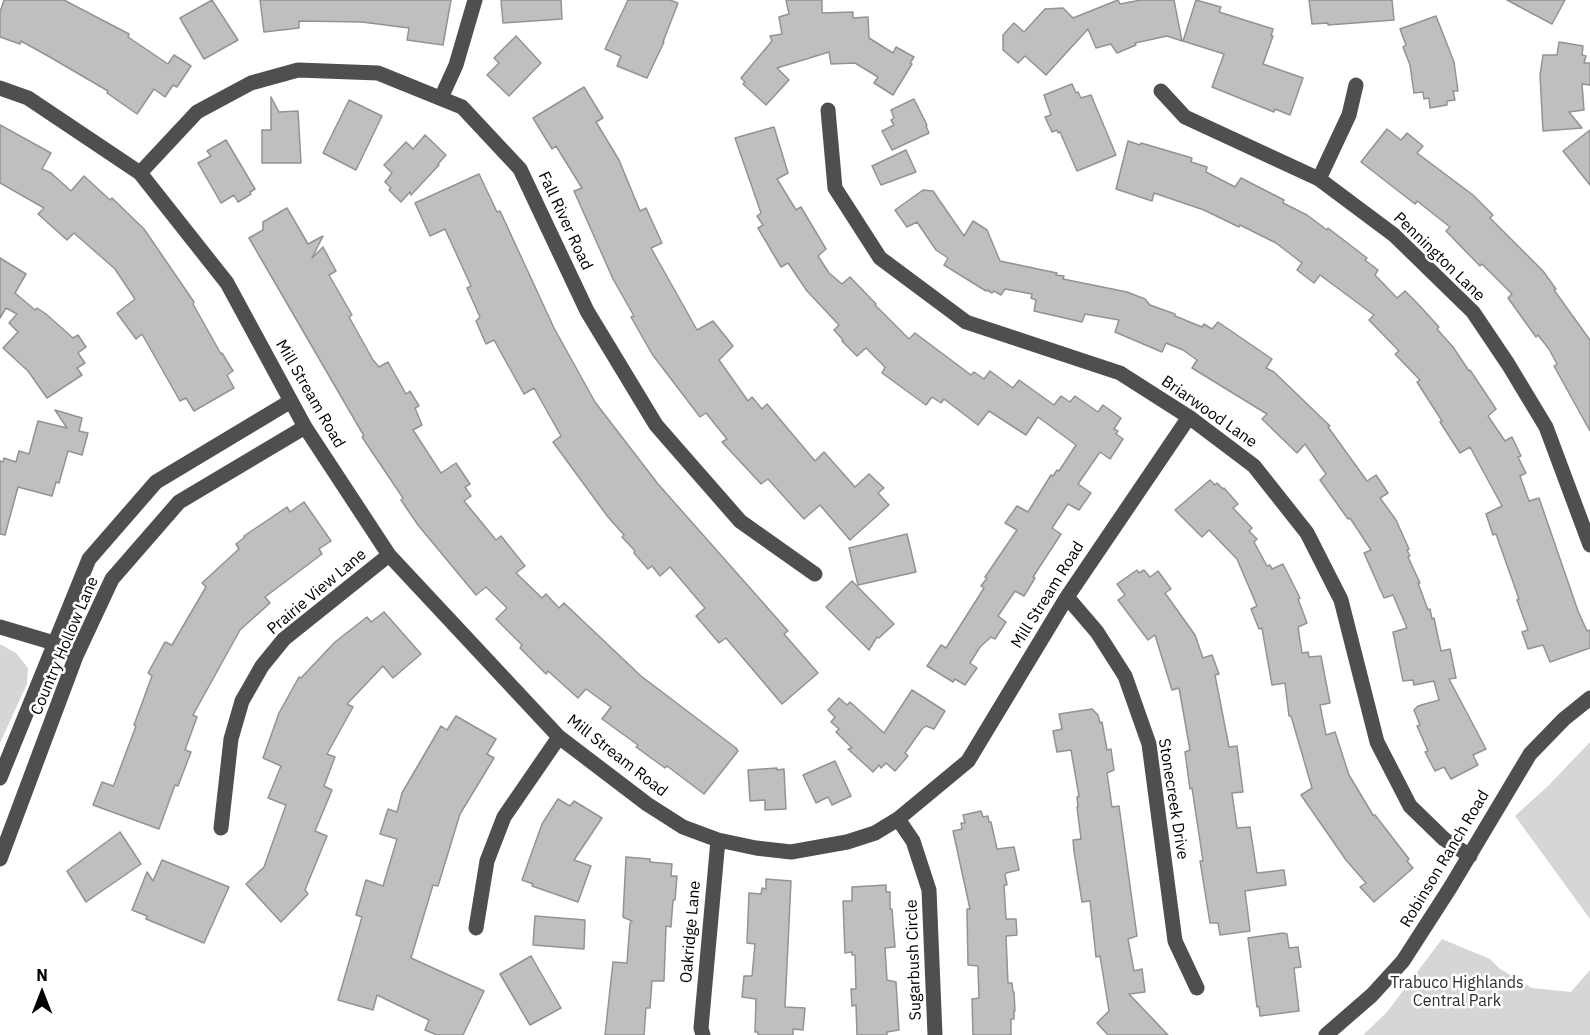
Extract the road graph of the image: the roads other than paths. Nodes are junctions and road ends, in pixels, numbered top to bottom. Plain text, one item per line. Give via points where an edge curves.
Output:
1 (475, 0) edge
2 (1356, 85) dead end
3 (0, 88) edge
4 (1161, 91) dead end
5 (441, 99) junction
6 (828, 110) dead end
7 (140, 172) junction
8 (1319, 179) junction
9 (291, 401) junction
10 (1189, 417) junction
11 (305, 427) junction
12 (1590, 545) edge
13 (389, 555) junction
14 (815, 574) dead end
15 (1067, 597) junction
16 (0, 627) edge
17 (54, 643) junction
18 (76, 656) junction
19 (1590, 698) edge
20 (559, 737) junction
21 (0, 778) edge
22 (898, 819) junction
23 (221, 828) dead end
24 (718, 840) junction
25 (1470, 856) junction
26 (0, 859) edge
27 (476, 928) dead end
28 (1197, 988) dead end
29 (702, 1032) edge
30 (935, 1035) edge
31 (1326, 1035) edge

1 - 5 street via 456,65
2 - 8 street via 1349,115
3 - 7 street, Mill Stream Road via 28,98
4 - 8 street, Pennington Lane via 1185,117
5 - 7 street, Fall River Road via 378,73 298,70 251,83 197,112
5 - 14 street, Fall River Road via 462,107 520,169 587,310 656,425 740,521
6 - 10 street, Briarwood Lane via 835,188 880,258 966,322 1120,373
7 - 9 street, Mill Stream Road via 227,283
8 - 12 street, Pennington Lane via 1394,235 1473,312 1546,427
9 - 11 street, Mill Stream Road
9 - 17 street, Country Hollow Lane via 156,482 89,560
10 - 15 street, Mill Stream Road
10 - 25 street, Briarwood Lane via 1254,466 1307,533 1341,600 1377,742 1410,806 1444,839
11 - 13 street, Mill Stream Road
11 - 18 street, Country Hollow Lane via 179,502 112,579
13 - 20 street, Mill Stream Road
13 - 23 street, Prairie View Lane via 284,639 262,666 243,701 231,739
15 - 22 street, Mill Stream Road via 968,760
15 - 28 street, Stonecreek Drive via 1097,632 1125,676 1149,744 1175,941
16 - 17 street
17 - 18 street
17 - 21 street, Country Hollow Lane
18 - 26 street, Country Hollow Lane
19 - 25 street, Robinson Ranch Road via 1530,754
20 - 24 street, Mill Stream Road via 683,828
20 - 27 street via 504,817 487,861
22 - 24 street, Mill Stream Road via 875,833 847,842 791,852
22 - 30 street, Sugarbush Circle via 913,841 929,890
24 - 29 street, Oakridge Lane
25 - 31 street, Robinson Ranch Road via 1402,961 1372,995

